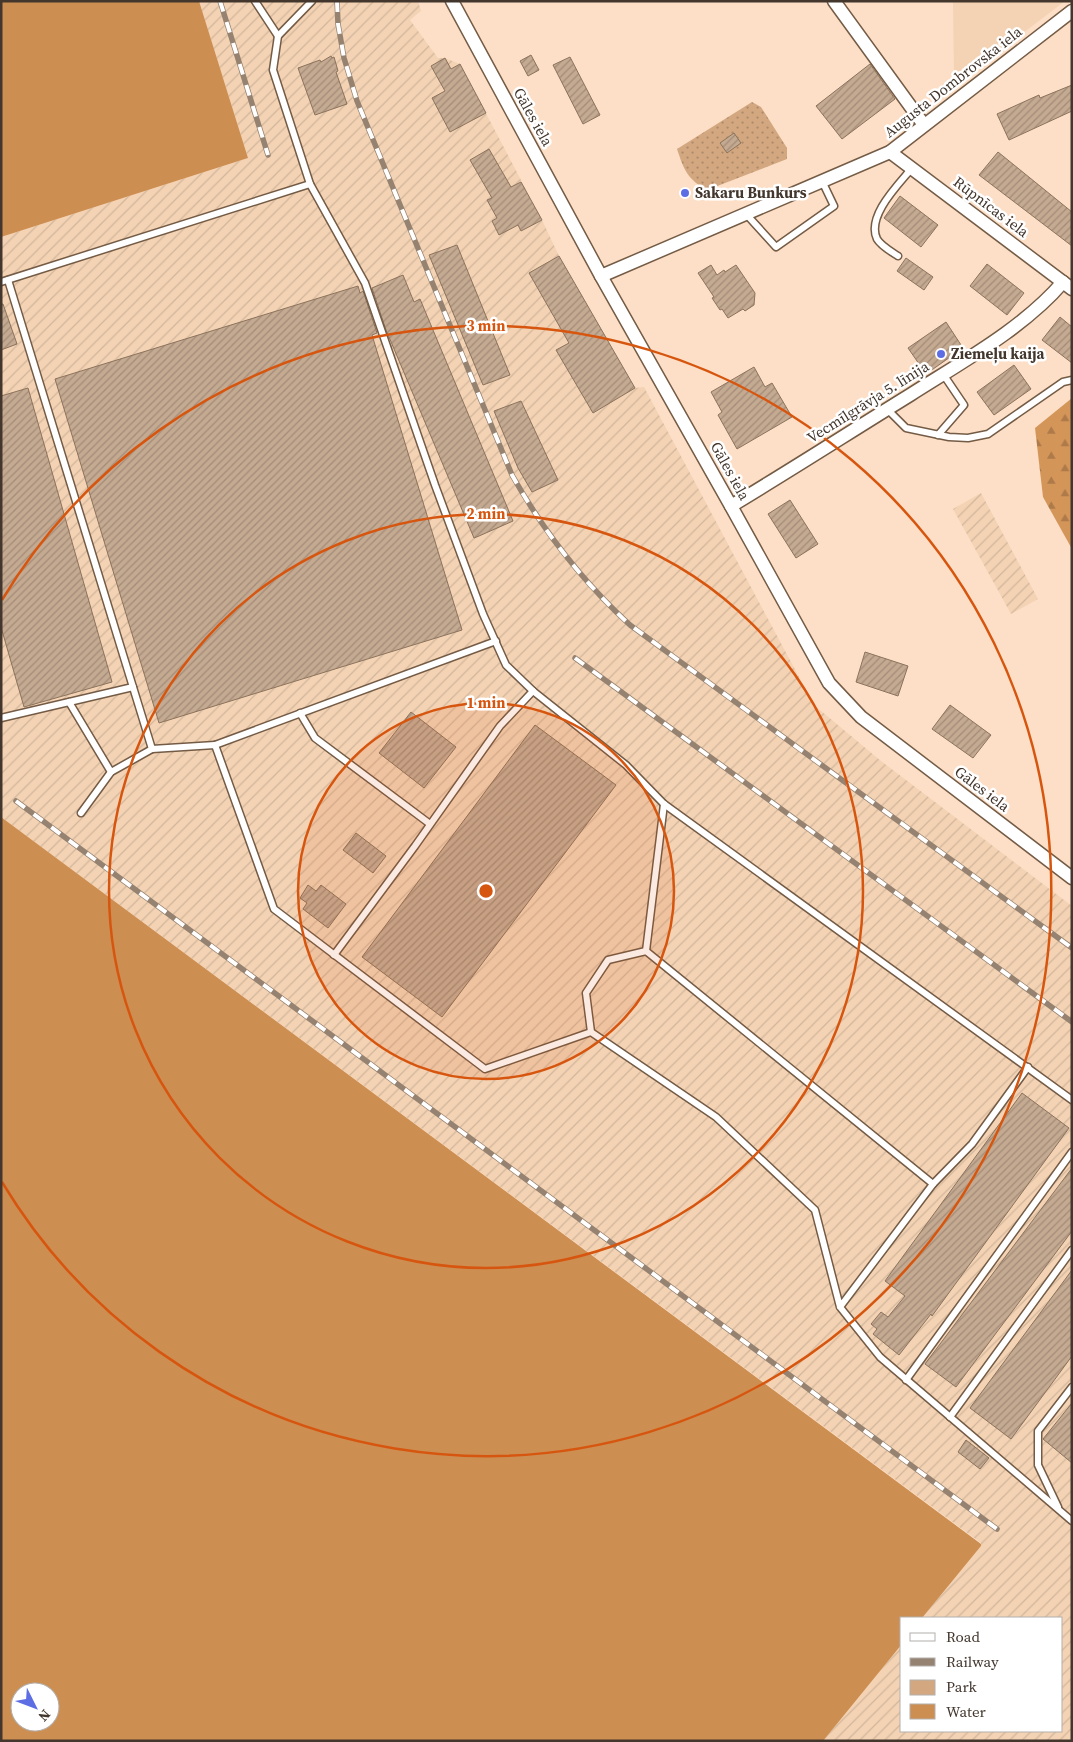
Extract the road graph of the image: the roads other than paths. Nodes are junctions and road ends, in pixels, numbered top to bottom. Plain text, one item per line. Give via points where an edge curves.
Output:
1 (255, 1) edge
2 (312, 1) edge
3 (452, 1) edge
4 (834, 1) edge
5 (1072, 11) edge
6 (278, 36) junction
7 (924, 124) junction
8 (890, 152) junction
9 (912, 168) junction
10 (822, 181) junction
11 (310, 184) junction
12 (746, 214) junction
13 (898, 256) dead end
14 (601, 276) junction
15 (8, 280) junction
16 (1, 282) edge
17 (1067, 286) edge
18 (943, 374) junction
19 (1072, 380) edge
20 (887, 409) junction
21 (938, 435) junction
22 (731, 506) junction
23 (496, 641) junction
24 (132, 687) junction
25 (533, 691) junction
26 (69, 702) junction
27 (300, 713) junction
28 (1, 718) edge
29 (215, 744) junction
30 (152, 749) junction
31 (111, 772) junction
32 (664, 804) junction
33 (81, 813) dead end
34 (430, 824) junction
35 (1070, 873) edge
36 (646, 951) junction
37 (334, 954) junction
38 (591, 1032) junction
39 (1028, 1067) junction
40 (1072, 1100) edge
41 (1072, 1152) edge
42 (933, 1184) junction
43 (1072, 1250) edge
44 (840, 1307) junction
45 (906, 1380) junction
46 (1072, 1387) edge
47 (950, 1417) junction
48 (1060, 1511) junction
49 (1072, 1521) edge

1 - 6 lane
2 - 6 lane
3 - 14 street, Gāles iela
4 - 7 street
5 - 7 street, Augusta Dombrovska iela
6 - 11 lane via 273,70
7 - 8 street, Augusta Dombrovska iela
8 - 9 street, Rūpnīcas iela
8 - 10 street, Augusta Dombrovska iela
9 - 13 lane via 877,215 877,240
9 - 17 street, Rūpnīcas iela
10 - 12 street, Augusta Dombrovska iela
10 - 12 lane via 834,206 776,247
11 - 15 lane
11 - 23 lane via 365,283 442,503
12 - 14 street, Augusta Dombrovska iela
14 - 22 street, Gāles iela
15 - 16 lane
15 - 24 lane
17 - 18 street, Vecmīlgrāvja 5. līnija
18 - 20 street, Vecmīlgrāvja 5. līnija
18 - 21 lane via 964,404
19 - 21 lane via 1063,382 988,434 968,438
20 - 21 lane via 906,428
20 - 22 street, Vecmīlgrāvja 5. līnija
22 - 35 street, Gāles iela via 829,683 861,717
23 - 25 lane via 506,665
23 - 27 lane
24 - 26 lane
24 - 30 lane
25 - 32 lane via 626,765
25 - 34 lane via 500,726
26 - 28 lane
26 - 31 lane
27 - 29 lane
27 - 34 lane via 315,738
29 - 30 lane
29 - 37 lane via 274,909
30 - 31 lane
31 - 33 lane
32 - 36 lane
32 - 39 lane
34 - 37 lane
36 - 38 lane via 608,960 586,993
36 - 42 lane
37 - 38 lane via 485,1069
38 - 44 lane via 716,1117 815,1210
39 - 40 lane
39 - 42 lane via 972,1144
41 - 45 lane
42 - 44 lane
43 - 47 lane
44 - 45 lane via 880,1357
45 - 47 lane
46 - 48 lane via 1038,1431 1038,1464
47 - 48 lane
48 - 49 lane

